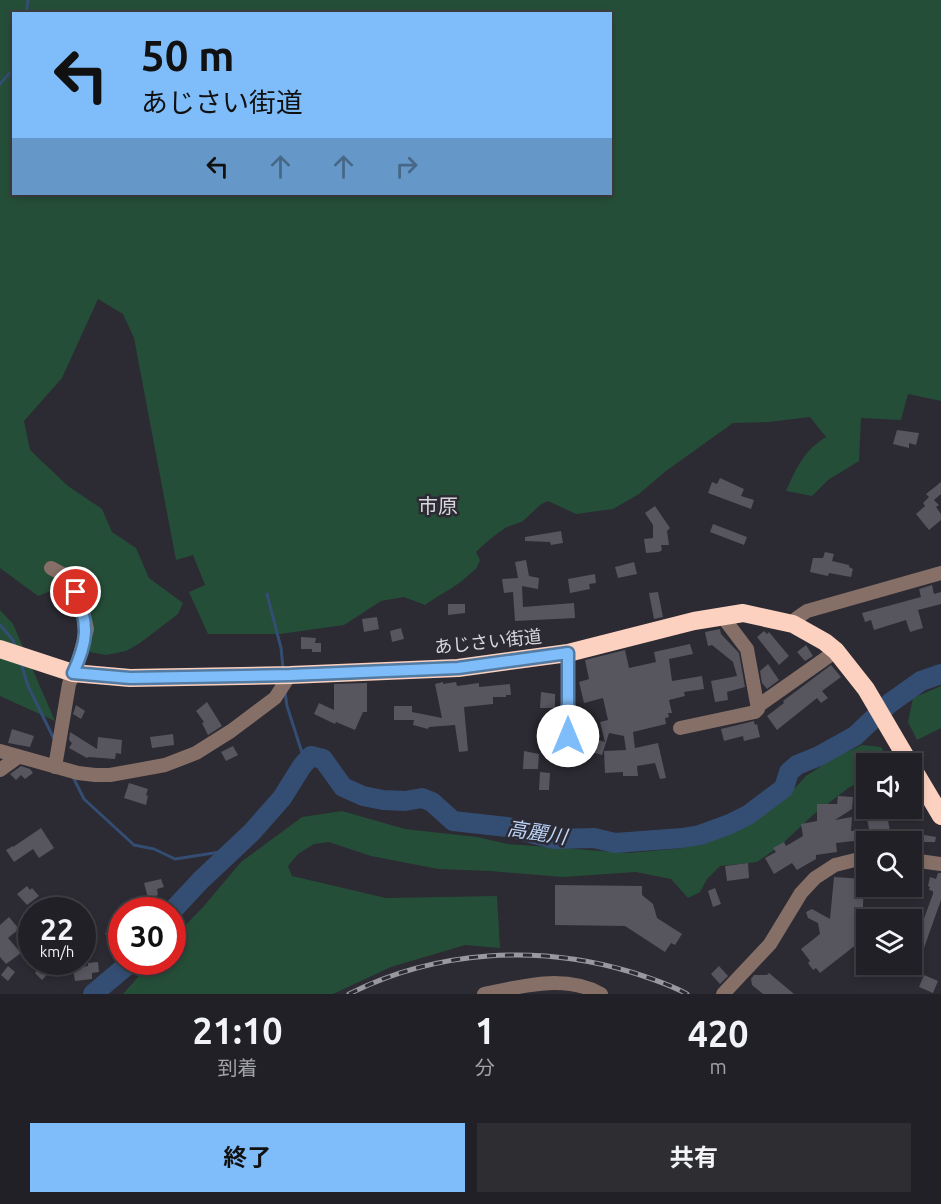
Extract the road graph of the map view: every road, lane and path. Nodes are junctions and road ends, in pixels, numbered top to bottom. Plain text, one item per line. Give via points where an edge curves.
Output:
1 (51, 568) dead end
2 (941, 573) edge
3 (722, 616) junction
4 (794, 624) junction
5 (836, 651) junction
6 (5, 652) edge
7 (568, 653) junction
8 (73, 673) junction
9 (286, 675) junction
10 (758, 706) junction
11 (680, 728) dead end
12 (568, 736) dead end
13 (0, 752) edge
14 (904, 753) edge
15 (18, 757) junction
16 (55, 767) junction
17 (0, 770) edge
18 (922, 784) edge
19 (941, 816) edge
20 (856, 860) edge
21 (922, 861) edge
22 (941, 864) edge
23 (484, 994) edge
24 (601, 994) edge
25 (723, 994) edge

1 - 8 street via 66,576 76,592 87,629
2 - 4 street via 807,611
3 - 4 highway, あじさい街道 via 743,613
3 - 7 highway, あじさい街道
3 - 10 street via 747,649
4 - 5 highway, あじさい街道
5 - 10 street
5 - 14 highway, あじさい街道 via 866,689
6 - 8 highway, あじさい街道
7 - 9 highway, あじさい街道 via 458,668
7 - 12 street
8 - 9 highway, あじさい街道 via 130,678
8 - 16 street
9 - 16 street via 275,698 196,753 165,765 110,775
10 - 11 street via 755,712
13 - 15 street
15 - 16 street
15 - 17 street
18 - 19 highway, あじさい街道
20 - 25 street via 835,865 815,878 801,893 770,944
21 - 22 street
23 - 24 street via 543,983 575,985

